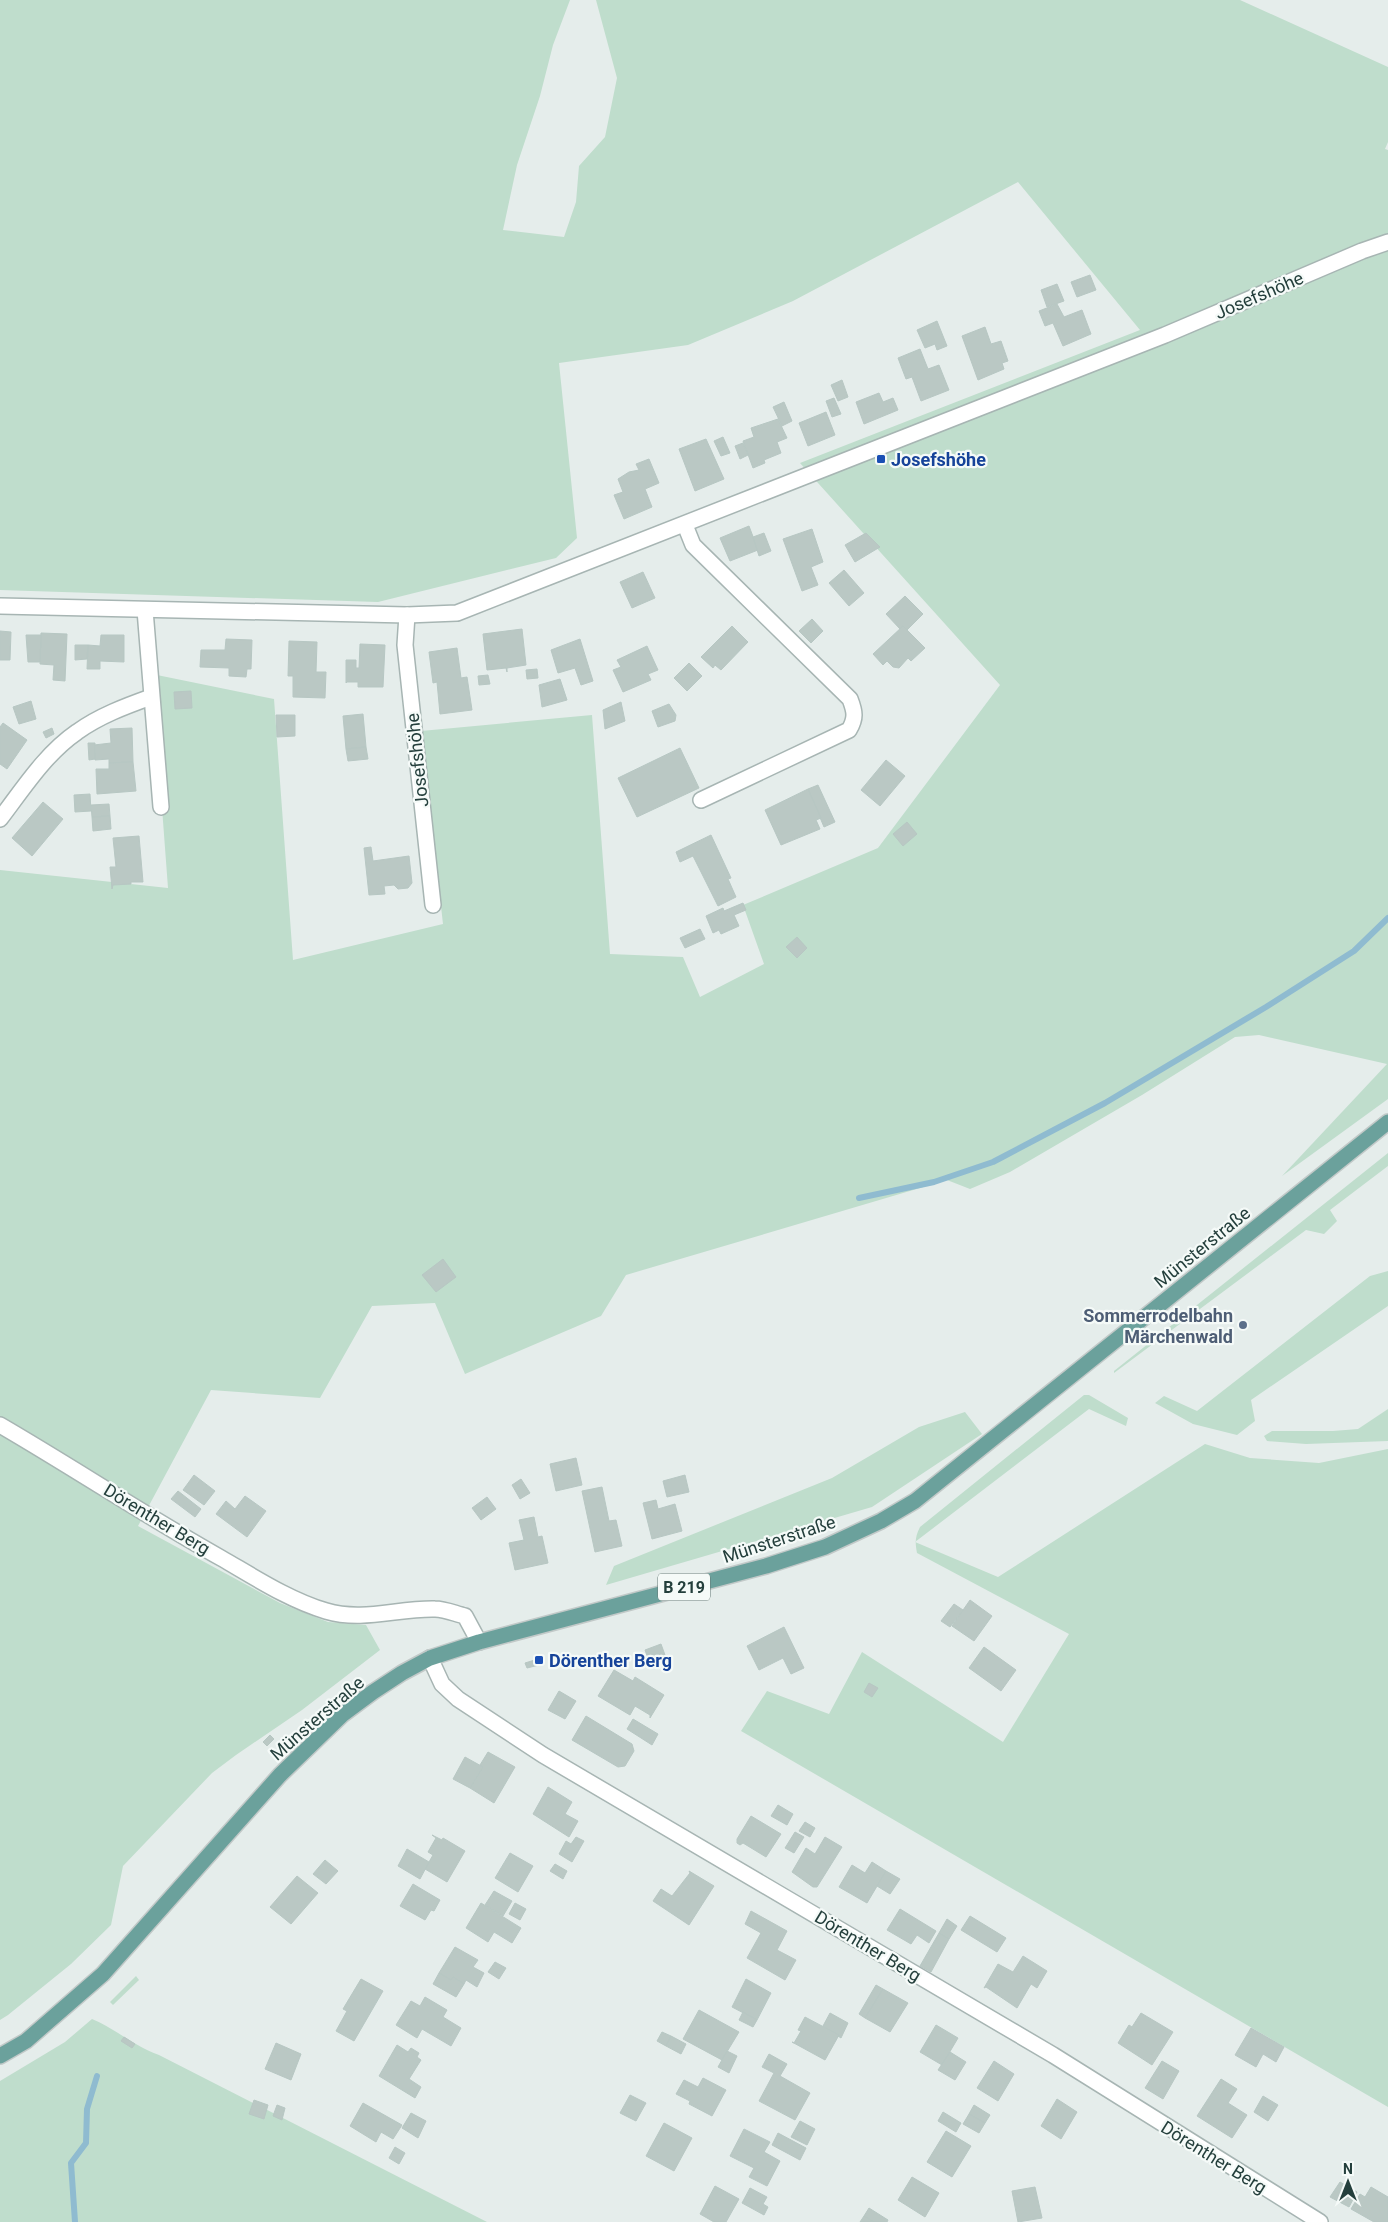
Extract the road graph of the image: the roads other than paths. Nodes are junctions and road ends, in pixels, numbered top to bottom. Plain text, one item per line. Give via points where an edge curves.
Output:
1 (1388, 242) edge
2 (685, 525) junction
3 (0, 606) edge
4 (144, 610) junction
5 (407, 615) junction
6 (151, 697) junction
7 (701, 800) dead end
8 (160, 807) dead end
9 (0, 819) edge
10 (433, 905) dead end
11 (1388, 1122) edge
12 (0, 1425) edge
13 (479, 1642) junction
14 (430, 1658) junction
15 (0, 2056) edge
16 (1320, 2222) edge

1 - 2 street, Josefshöhe via 1165,335
2 - 5 street, Josefshöhe via 457,614
2 - 7 street via 693,545 850,699 855,719 849,730
3 - 4 street, Josefshöhe
4 - 5 street, Josefshöhe
4 - 6 street
5 - 10 street, Josefshöhe via 405,644
6 - 8 street
6 - 9 street via 118,709 77,732 43,763
11 - 13 main road, Münsterstraße / B 219 via 915,1502 825,1547 766,1566
12 - 13 street, Dörenther Berg via 178,1534 286,1594 344,1615 364,1617 436,1609 465,1616
13 - 14 main road, Münsterstraße / B 219
14 - 15 main road, Münsterstraße / B 219 via 373,1692 342,1716 251,1806 103,1974 26,2041
14 - 16 street, Dörenther Berg via 442,1684 458,1699 543,1755 1044,2050

